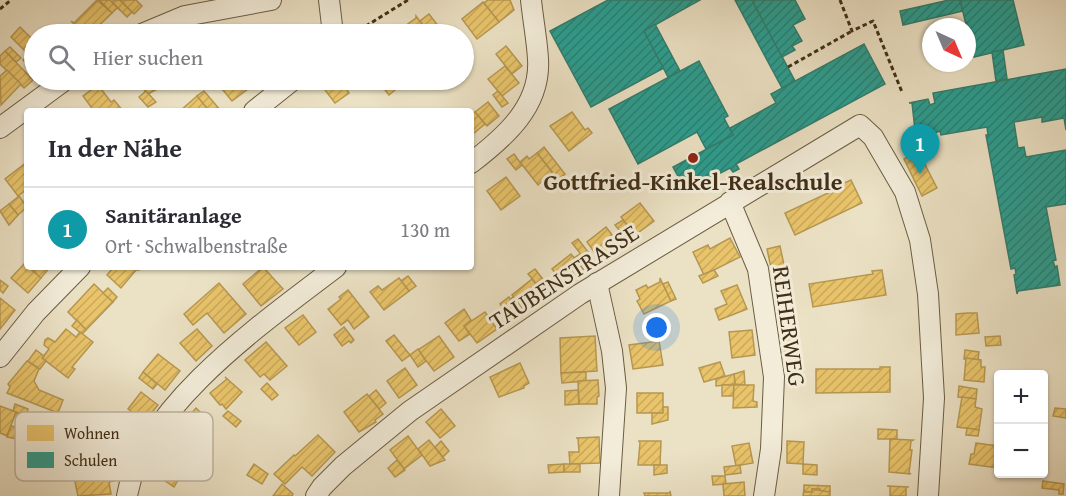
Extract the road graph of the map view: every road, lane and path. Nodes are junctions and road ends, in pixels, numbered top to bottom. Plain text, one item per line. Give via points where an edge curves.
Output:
1 (11, 0) edge
2 (271, 0) edge
3 (328, 0) edge
4 (408, 0) edge
5 (531, 0) edge
6 (840, 0) edge
7 (0, 9) edge
8 (166, 24) edge
9 (332, 24) edge
10 (369, 24) edge
11 (852, 31) junction
12 (788, 67) dead end
13 (51, 90) edge
14 (281, 90) edge
15 (902, 92) dead end
16 (27, 108) edge
17 (258, 108) edge
18 (24, 110) edge
19 (0, 128) edge
20 (474, 160) edge
21 (730, 202) junction
22 (77, 270) edge
23 (332, 270) edge
24 (597, 283) junction
25 (0, 357) edge
26 (169, 412) edge
27 (131, 481) edge
28 (127, 496) edge
29 (316, 496) edge
30 (609, 496) edge
31 (764, 496) edge
32 (928, 496) edge

1 - 7 path
2 - 8 street via 185,16
3 - 9 street
4 - 10 path
5 - 20 street via 538,60 531,98 509,131
6 - 11 path
11 - 12 path
11 - 15 path via 873,21
13 - 16 street
14 - 17 street
18 - 19 street
21 - 24 street, TAUBENSTRASSE
21 - 31 street, REIHERWEG via 758,269 774,377
21 - 32 street, TAUBENSTRASSE via 860,125 873,137 905,192 920,240 928,294 934,398
22 - 25 street
23 - 26 street via 248,337
24 - 29 street, TAUBENSTRASSE via 410,411 343,466
24 - 30 street via 616,388
27 - 28 street

